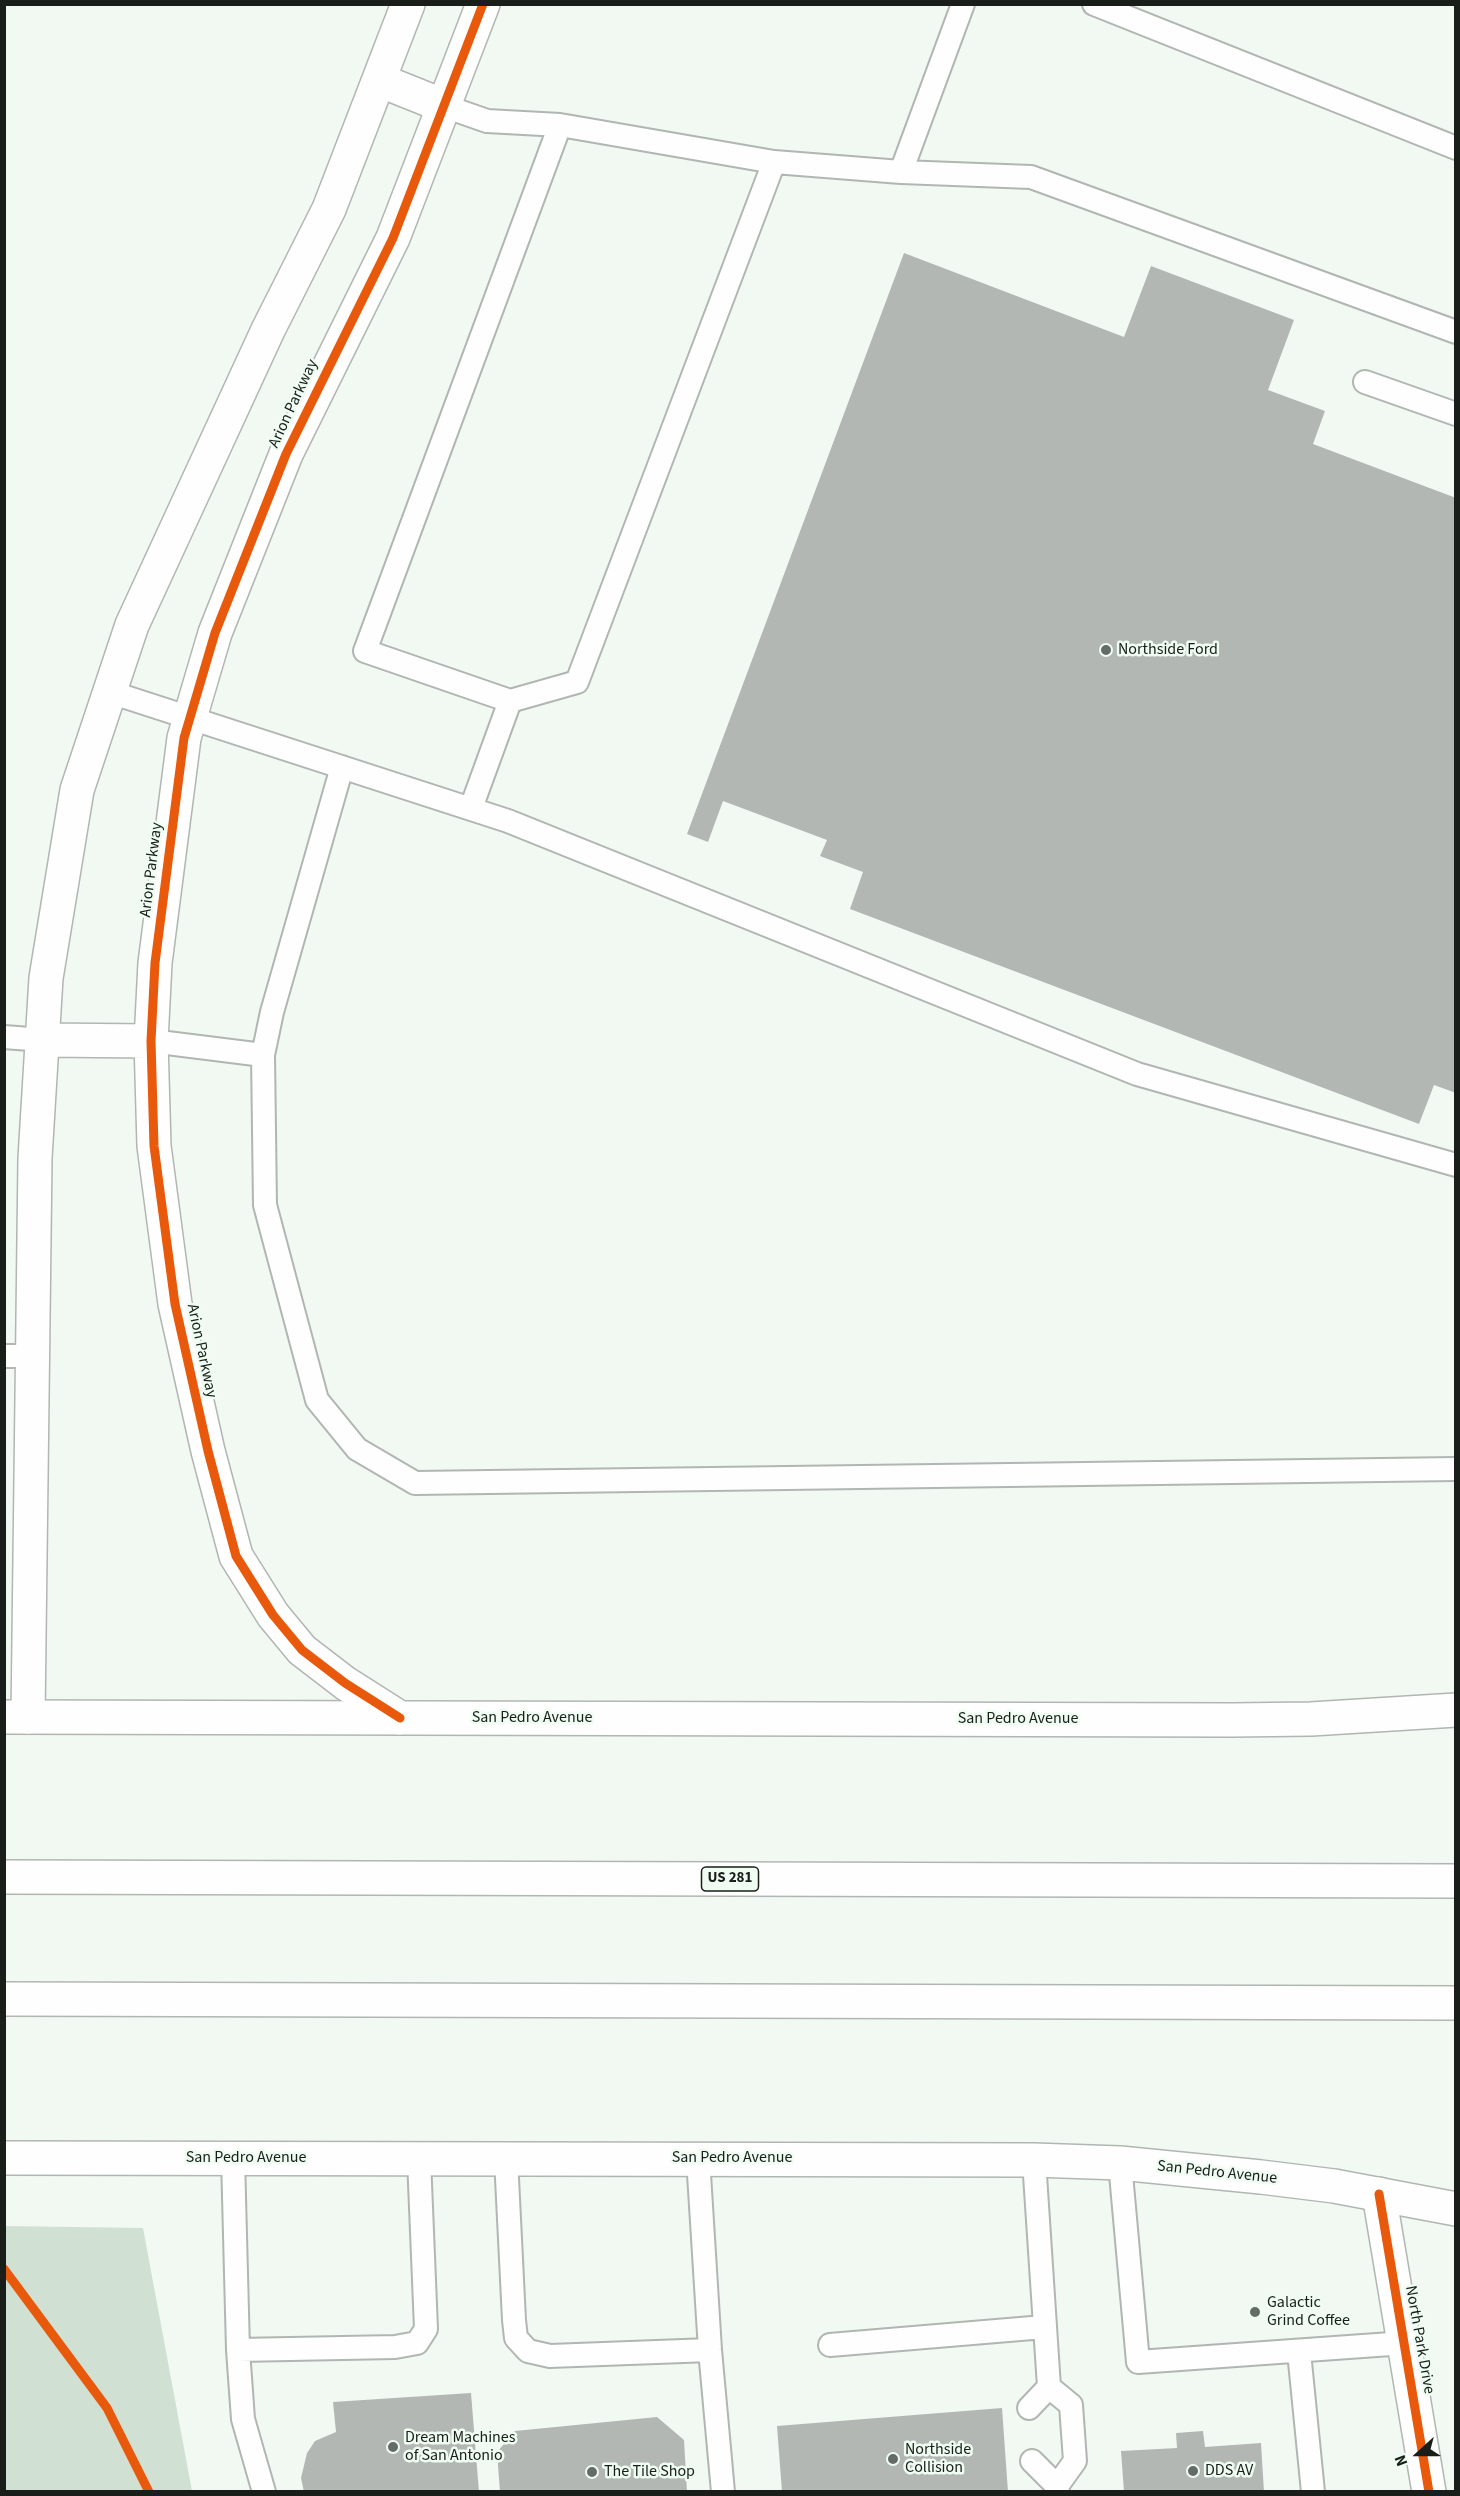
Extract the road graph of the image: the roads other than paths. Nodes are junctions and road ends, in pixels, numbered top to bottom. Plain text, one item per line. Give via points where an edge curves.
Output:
1 (408, 4) edge
2 (483, 4) edge
3 (963, 4) edge
4 (1094, 4) edge
5 (379, 80) junction
6 (444, 106) junction
7 (560, 124) junction
8 (1455, 148) edge
9 (774, 162) junction
10 (901, 172) junction
11 (1455, 332) edge
12 (1365, 382) dead end
13 (1455, 414) edge
14 (110, 692) junction
15 (510, 701) junction
16 (190, 718) junction
17 (342, 767) junction
18 (471, 808) junction
19 (4, 1037) edge
20 (43, 1040) junction
21 (151, 1041) junction
22 (263, 1055) junction
23 (1455, 1165) edge
24 (19, 1356) edge
25 (1455, 1469) edge
26 (1455, 1710) edge
27 (16, 1717) edge
28 (400, 1718) junction
29 (4, 1877) edge
30 (1455, 1881) edge
31 (12, 1999) edge
32 (1455, 2003) edge
33 (4, 2158) edge
34 (233, 2158) junction
35 (506, 2158) junction
36 (698, 2158) junction
37 (419, 2159) junction
38 (1034, 2160) junction
39 (1120, 2163) junction
40 (1379, 2194) junction
41 (1455, 2209) edge
42 (1044, 2327) junction
43 (1405, 2343) junction
44 (830, 2345) dead end
45 (238, 2350) junction
46 (710, 2350) junction
47 (1299, 2352) junction
48 (1048, 2386) junction
49 (1029, 2408) dead end
50 (1032, 2461) dead end
51 (1057, 2489) edge
52 (264, 2492) edge
53 (723, 2492) edge
54 (1313, 2492) edge
55 (1429, 2492) edge

1 - 5 main road
2 - 6 main road, Arion Parkway
3 - 10 lane
4 - 8 lane
5 - 6 main road
5 - 14 main road via 329,209 253,362 132,625
6 - 7 lane via 488,121
6 - 16 main road, Arion Parkway via 393,238 286,454 215,633
7 - 9 lane
7 - 15 lane via 365,651
9 - 10 lane
9 - 15 lane via 576,682
10 - 11 lane via 1031,177
12 - 13 lane
14 - 16 lane
14 - 20 main road via 77,790 46,978
15 - 18 lane
16 - 17 lane
16 - 21 main road, Arion Parkway via 184,738 155,963
17 - 18 lane
17 - 22 lane
18 - 23 lane via 1137,1074
19 - 20 lane
20 - 21 main road
20 - 24 main road
21 - 22 lane
21 - 28 main road, Arion Parkway via 154,1146 175,1304 236,1556 273,1615 302,1650
22 - 25 lane via 265,1205 317,1400 357,1449 415,1483
24 - 27 main road
26 - 28 main road, San Pedro Avenue via 1233,1720
27 - 28 main road, San Pedro Avenue
29 - 30 main road, US 281
31 - 32 main road
33 - 34 main road, San Pedro Avenue
34 - 37 main road, San Pedro Avenue
34 - 45 lane
35 - 36 main road, San Pedro Avenue
35 - 37 main road, San Pedro Avenue
35 - 46 lane via 516,2338 528,2351 550,2356
36 - 38 main road, San Pedro Avenue
36 - 46 lane
37 - 45 lane via 426,2329 417,2343 395,2347
38 - 39 main road, San Pedro Avenue
38 - 42 lane
39 - 40 main road, San Pedro Avenue
39 - 47 lane via 1138,2362
40 - 41 main road, San Pedro Avenue
40 - 43 main road, North Park Drive
42 - 44 lane
42 - 48 lane
43 - 47 lane
43 - 55 main road, North Park Drive
45 - 52 lane via 243,2419
46 - 53 lane
47 - 54 lane
48 - 49 lane
48 - 51 lane via 1071,2405 1075,2460
50 - 51 lane

